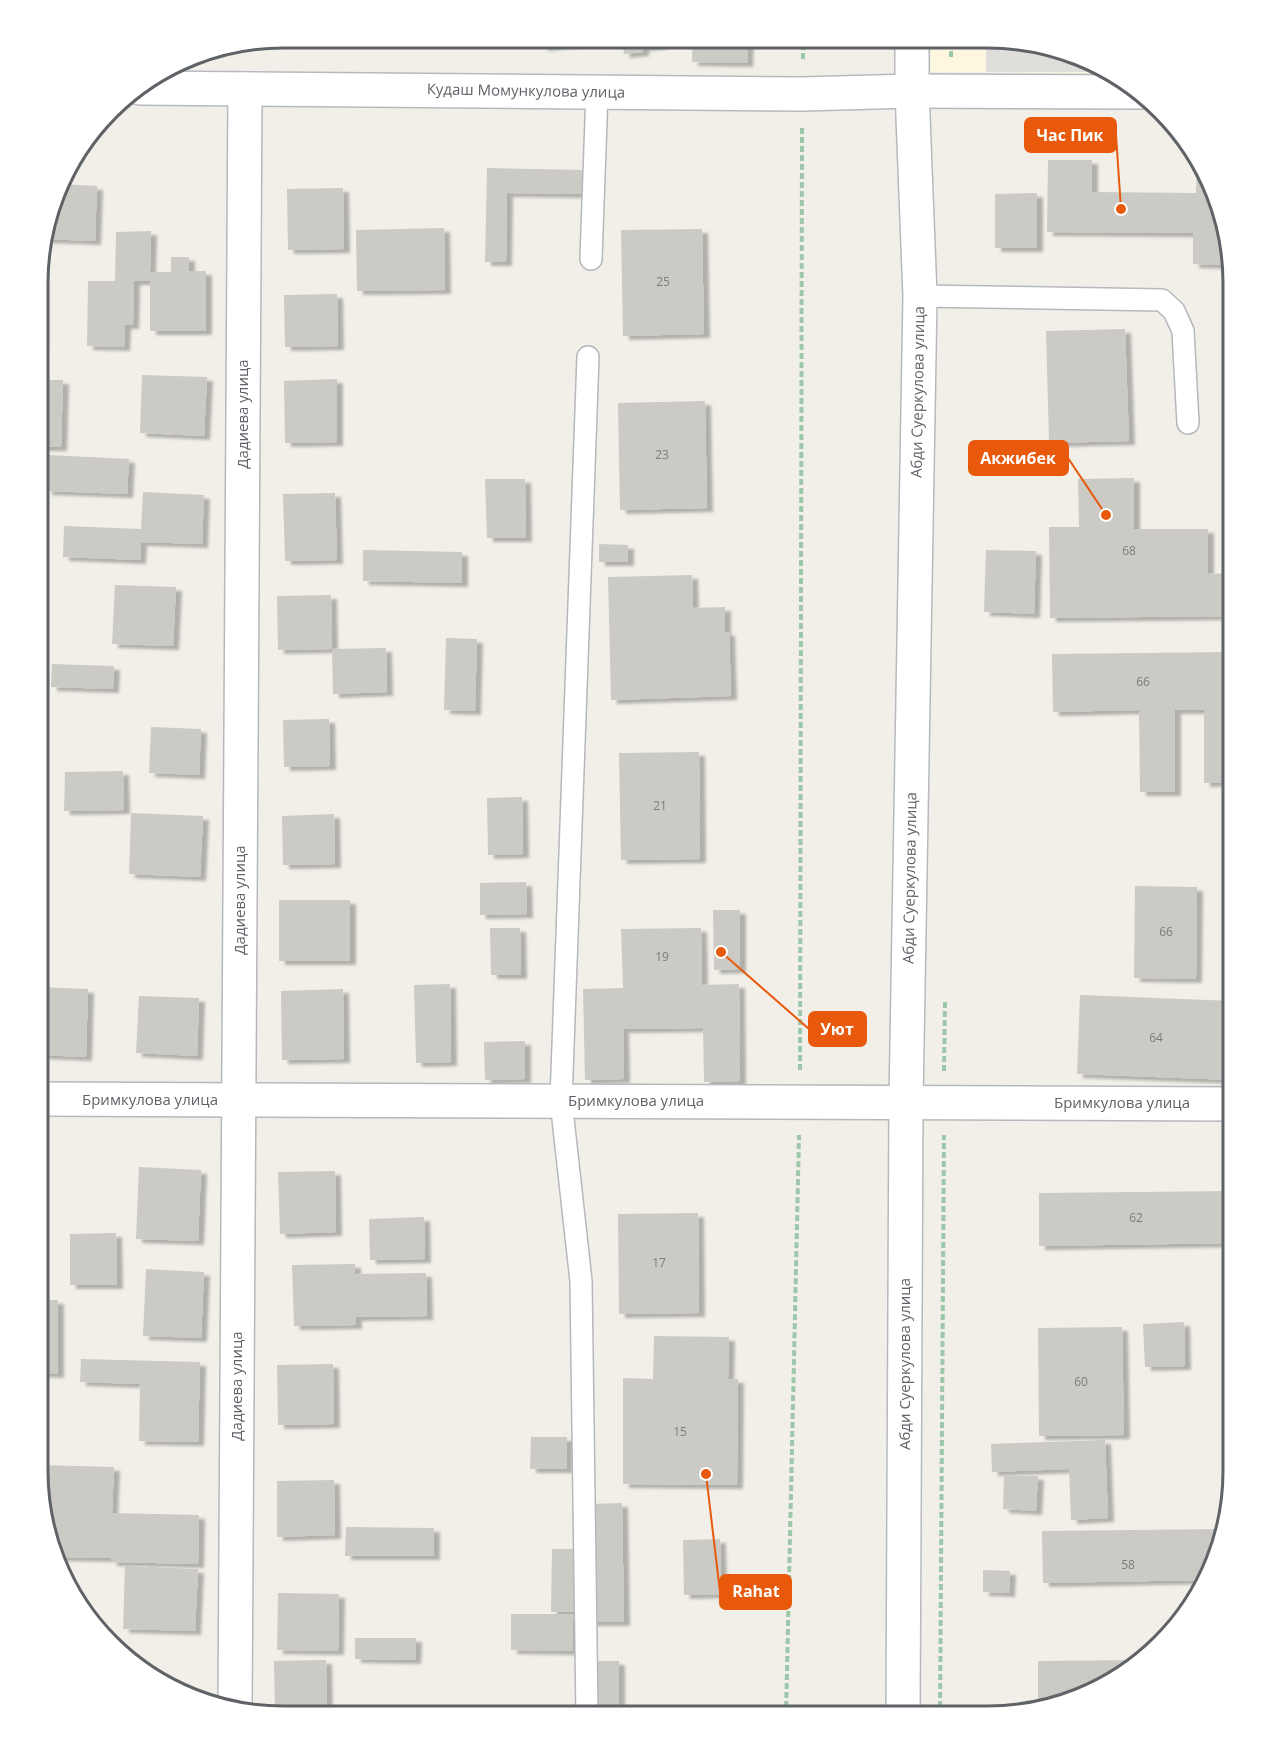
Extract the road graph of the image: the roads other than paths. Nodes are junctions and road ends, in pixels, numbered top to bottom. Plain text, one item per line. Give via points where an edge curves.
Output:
1 (912, 48) edge
2 (152, 88) edge
3 (246, 89) junction
4 (912, 91) junction
5 (597, 92) junction
6 (1124, 92) edge
7 (591, 259) dead end
8 (920, 296) junction
9 (588, 357) dead end
10 (1188, 423) dead end
11 (48, 1099) edge
12 (239, 1100) junction
13 (561, 1101) junction
14 (906, 1102) junction
15 (1223, 1104) edge
16 (235, 1701) edge
17 (587, 1706) edge
18 (903, 1706) edge

1 - 4 street, Абди Суеркулова улица
2 - 3 street, Кудаш Момункулова улица
3 - 5 street, Кудаш Момункулова улица
3 - 12 street, Дадиева улица
4 - 5 street, Кудаш Момункулова улица
4 - 6 street, Кудаш Момункулова улица
4 - 8 street, Абди Суеркулова улица
5 - 7 lane
8 - 10 lane via 1162,300 1174,311 1183,331
8 - 14 street, Абди Суеркулова улица
9 - 13 lane
11 - 12 street, Бримкулова улица
12 - 13 street, Бримкулова улица
12 - 16 street, Дадиева улица
13 - 14 street, Бримкулова улица
13 - 17 lane via 581,1281
14 - 15 street, Бримкулова улица
14 - 18 street, Абди Суеркулова улица

